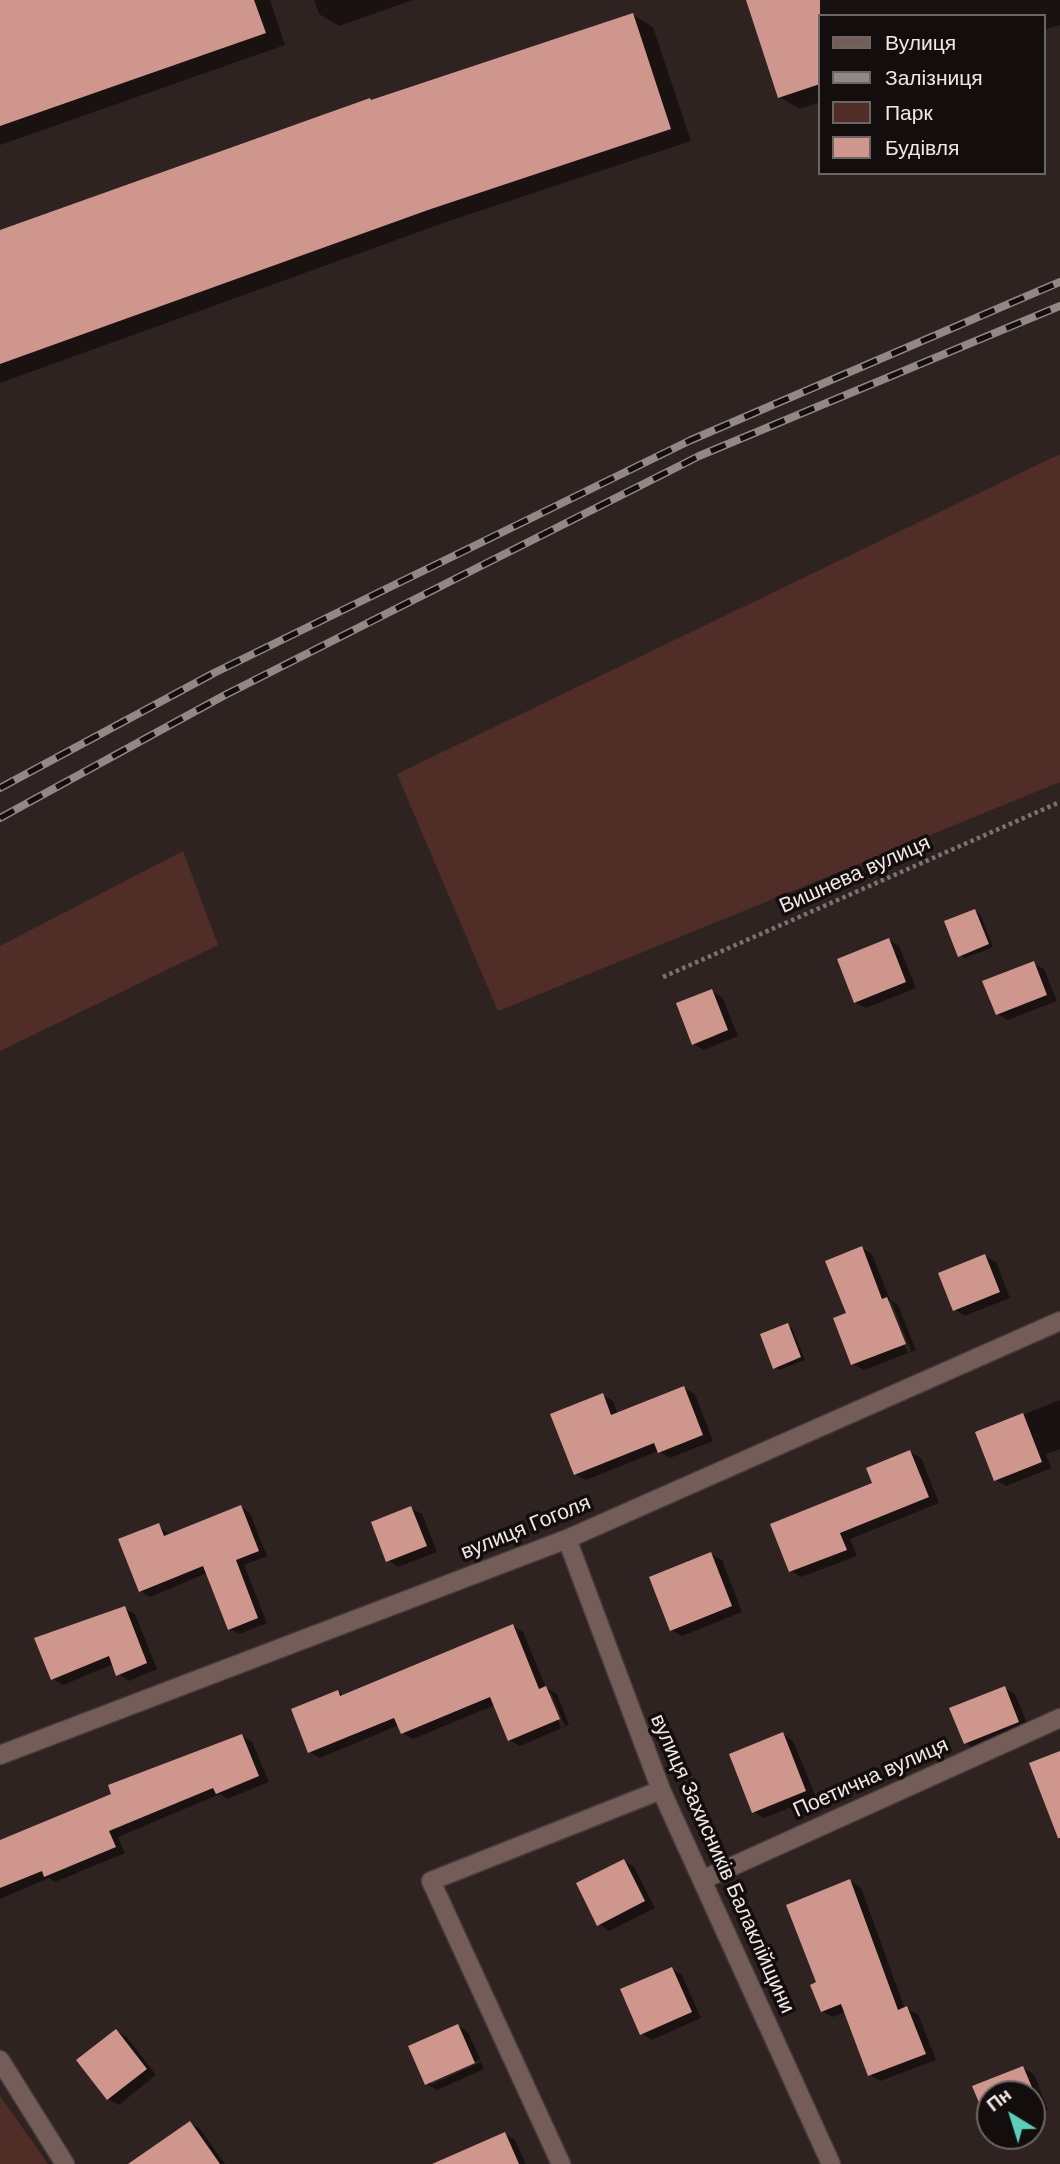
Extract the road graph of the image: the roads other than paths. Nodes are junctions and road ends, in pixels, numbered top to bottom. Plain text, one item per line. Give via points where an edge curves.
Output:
1 (1060, 1321) edge
2 (567, 1539) junction
3 (1060, 1718) edge
4 (0, 1755) edge
5 (660, 1790) junction
6 (702, 1880) junction
7 (0, 2060) edge
8 (65, 2164) edge
9 (561, 2164) edge
10 (831, 2164) edge

1 - 2 street, вулиця Гоголя
2 - 4 street, вулиця Гоголя
2 - 5 street, вулиця Захисників Балаклійщини
3 - 6 street, Поетична вулиця
5 - 6 street, вулиця Захисників Балаклійщини
5 - 9 street via 431,1881
6 - 10 street, вулиця Захисників Балаклійщини
7 - 8 street

